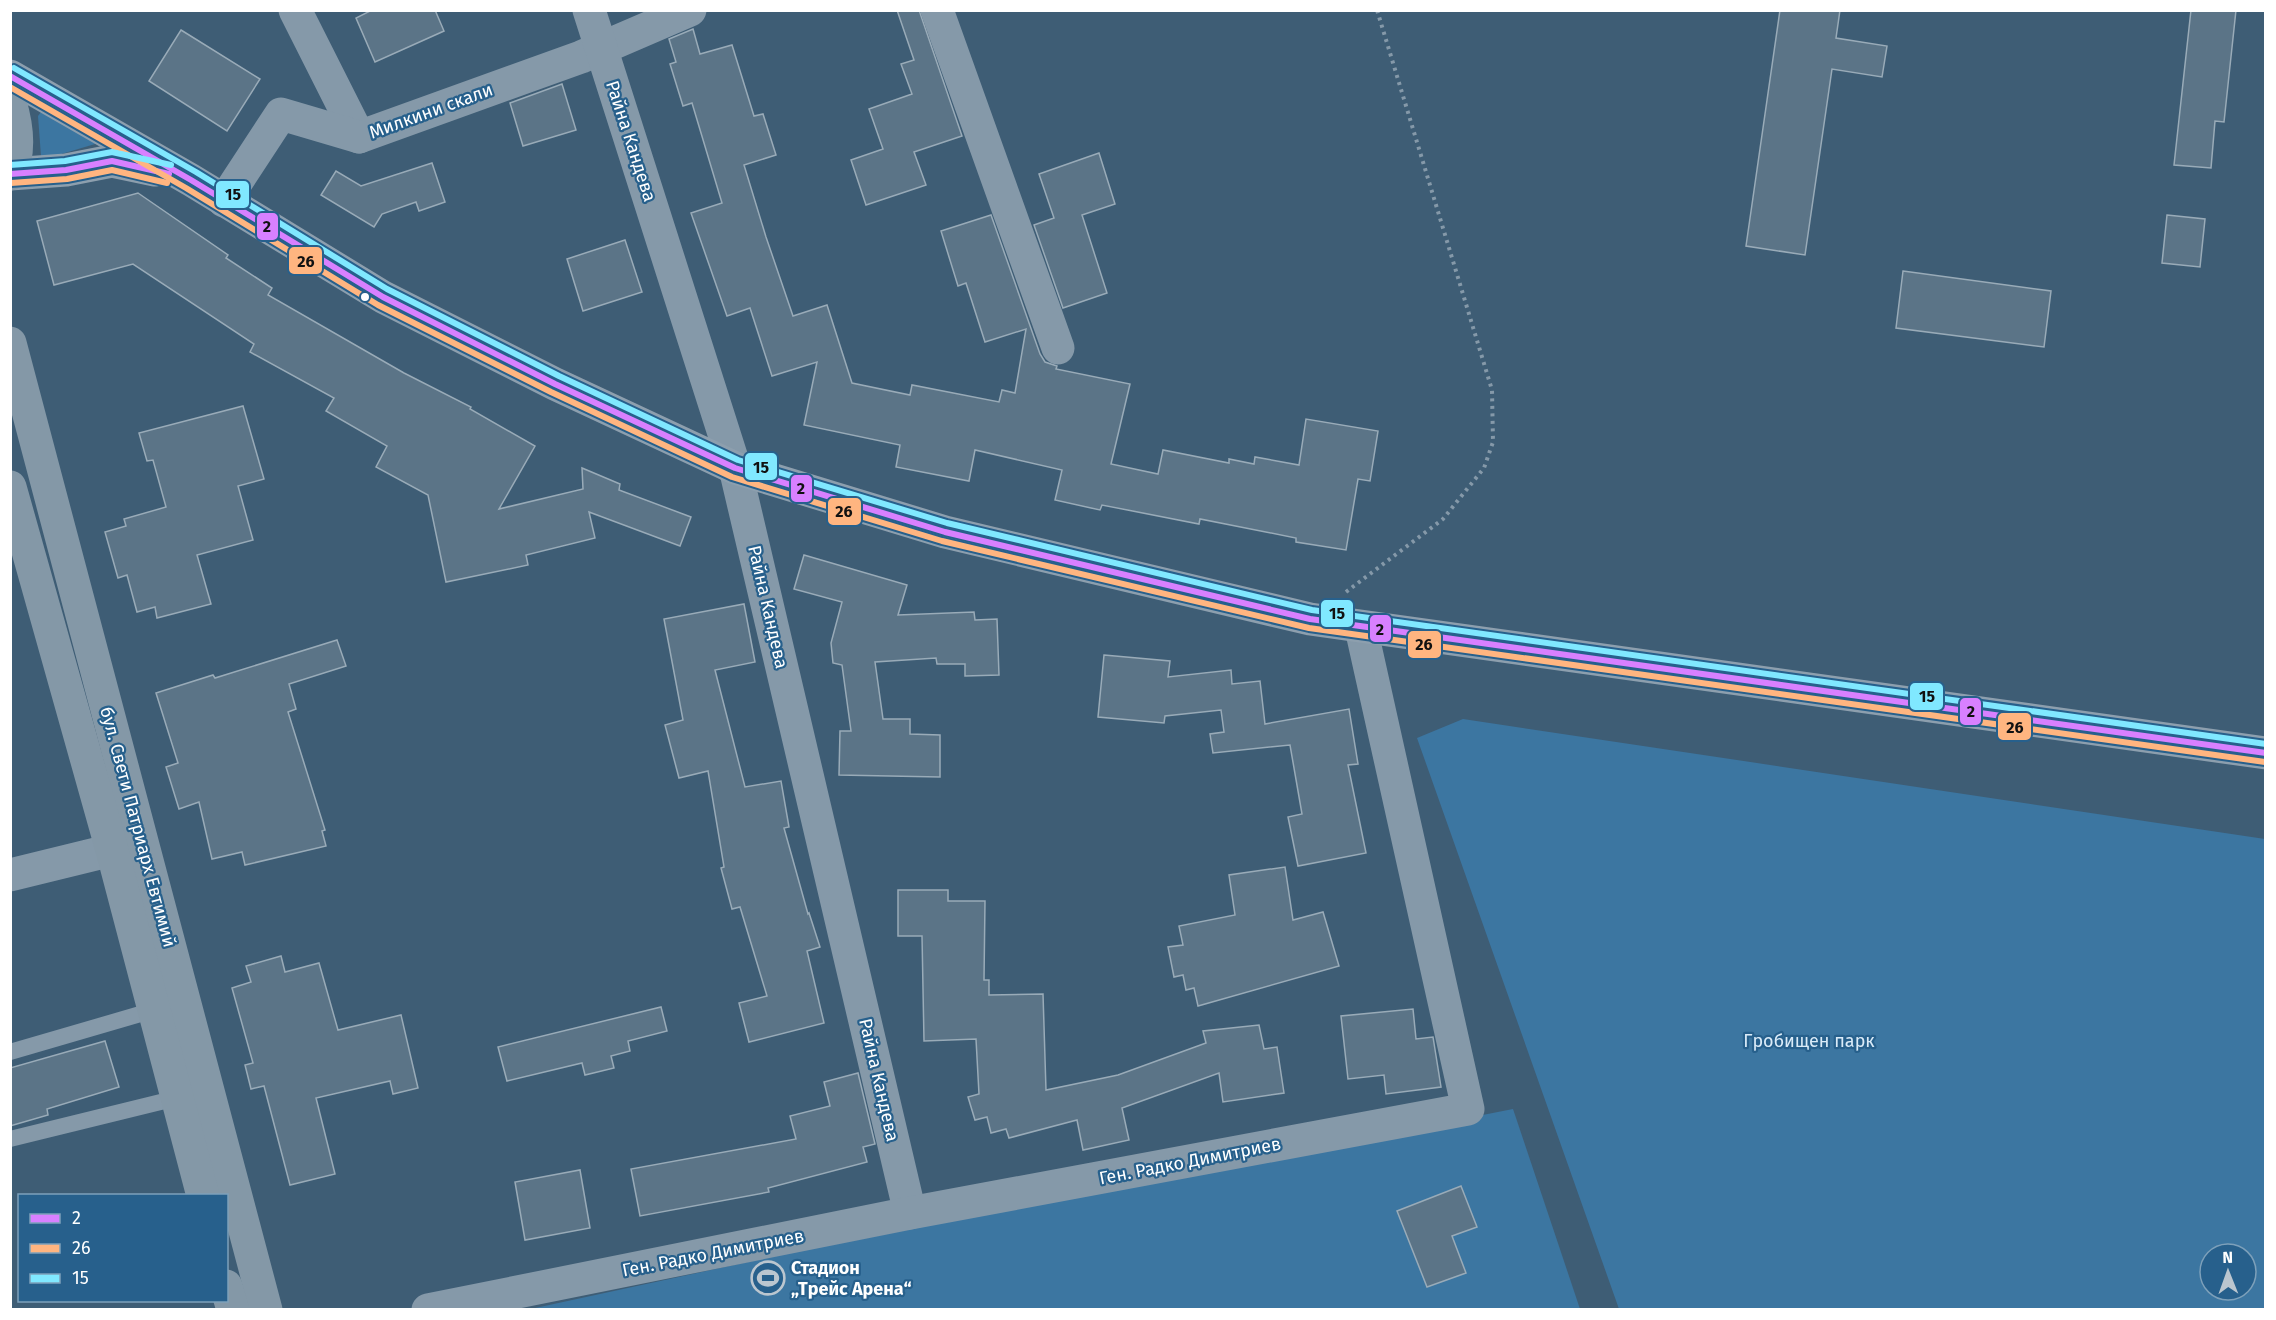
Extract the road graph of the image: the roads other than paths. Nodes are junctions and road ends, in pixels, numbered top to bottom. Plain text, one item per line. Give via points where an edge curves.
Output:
1 (295, 10) edge
2 (589, 10) edge
3 (690, 10) edge
4 (937, 10) edge
5 (602, 48) junction
6 (10, 76) edge
7 (10, 102) edge
8 (359, 137) junction
9 (10, 174) edge
10 (191, 180) junction
11 (224, 201) junction
12 (10, 343) edge
13 (1058, 348) dead end
14 (735, 468) junction
15 (10, 487) edge
16 (1361, 628) junction
17 (2265, 753) edge
18 (112, 850) junction
19 (10, 875) edge
20 (154, 1010) junction
21 (10, 1052) edge
22 (177, 1098) junction
23 (10, 1139) edge
24 (202, 1194) edge
25 (910, 1213) junction
26 (228, 1293) edge
27 (233, 1310) edge
28 (266, 1310) edge
29 (428, 1310) edge

1 - 8 street, Милкини скали
2 - 5 street, Райна Кандева
3 - 5 street, Милкини скали
4 - 13 street
5 - 8 street, Милкини скали
5 - 14 street, Райна Кандева
6 - 10 street
7 - 9 main road via 17,156
8 - 11 street via 281,114
9 - 10 street via 66,170 112,161
10 - 11 street
11 - 14 street via 383,297 555,384
12 - 28 main road, бул. Свети Патриарх Евтимий
14 - 16 street via 945,532
14 - 25 street, Райна Кандева
15 - 18 main road, бул. Свети Патриарх Евтимий
16 - 17 street
16 - 25 street, Ген. Радко Димитриев via 1468,1109
18 - 19 street
18 - 20 main road, бул. Свети Патриарх Евтимий
20 - 21 lane
20 - 22 main road, бул. Свети Патриарх Евтимий
22 - 23 lane
22 - 24 main road, бул. Свети Патриарх Евтимий
25 - 29 street, Ген. Радко Димитриев
26 - 27 main road

